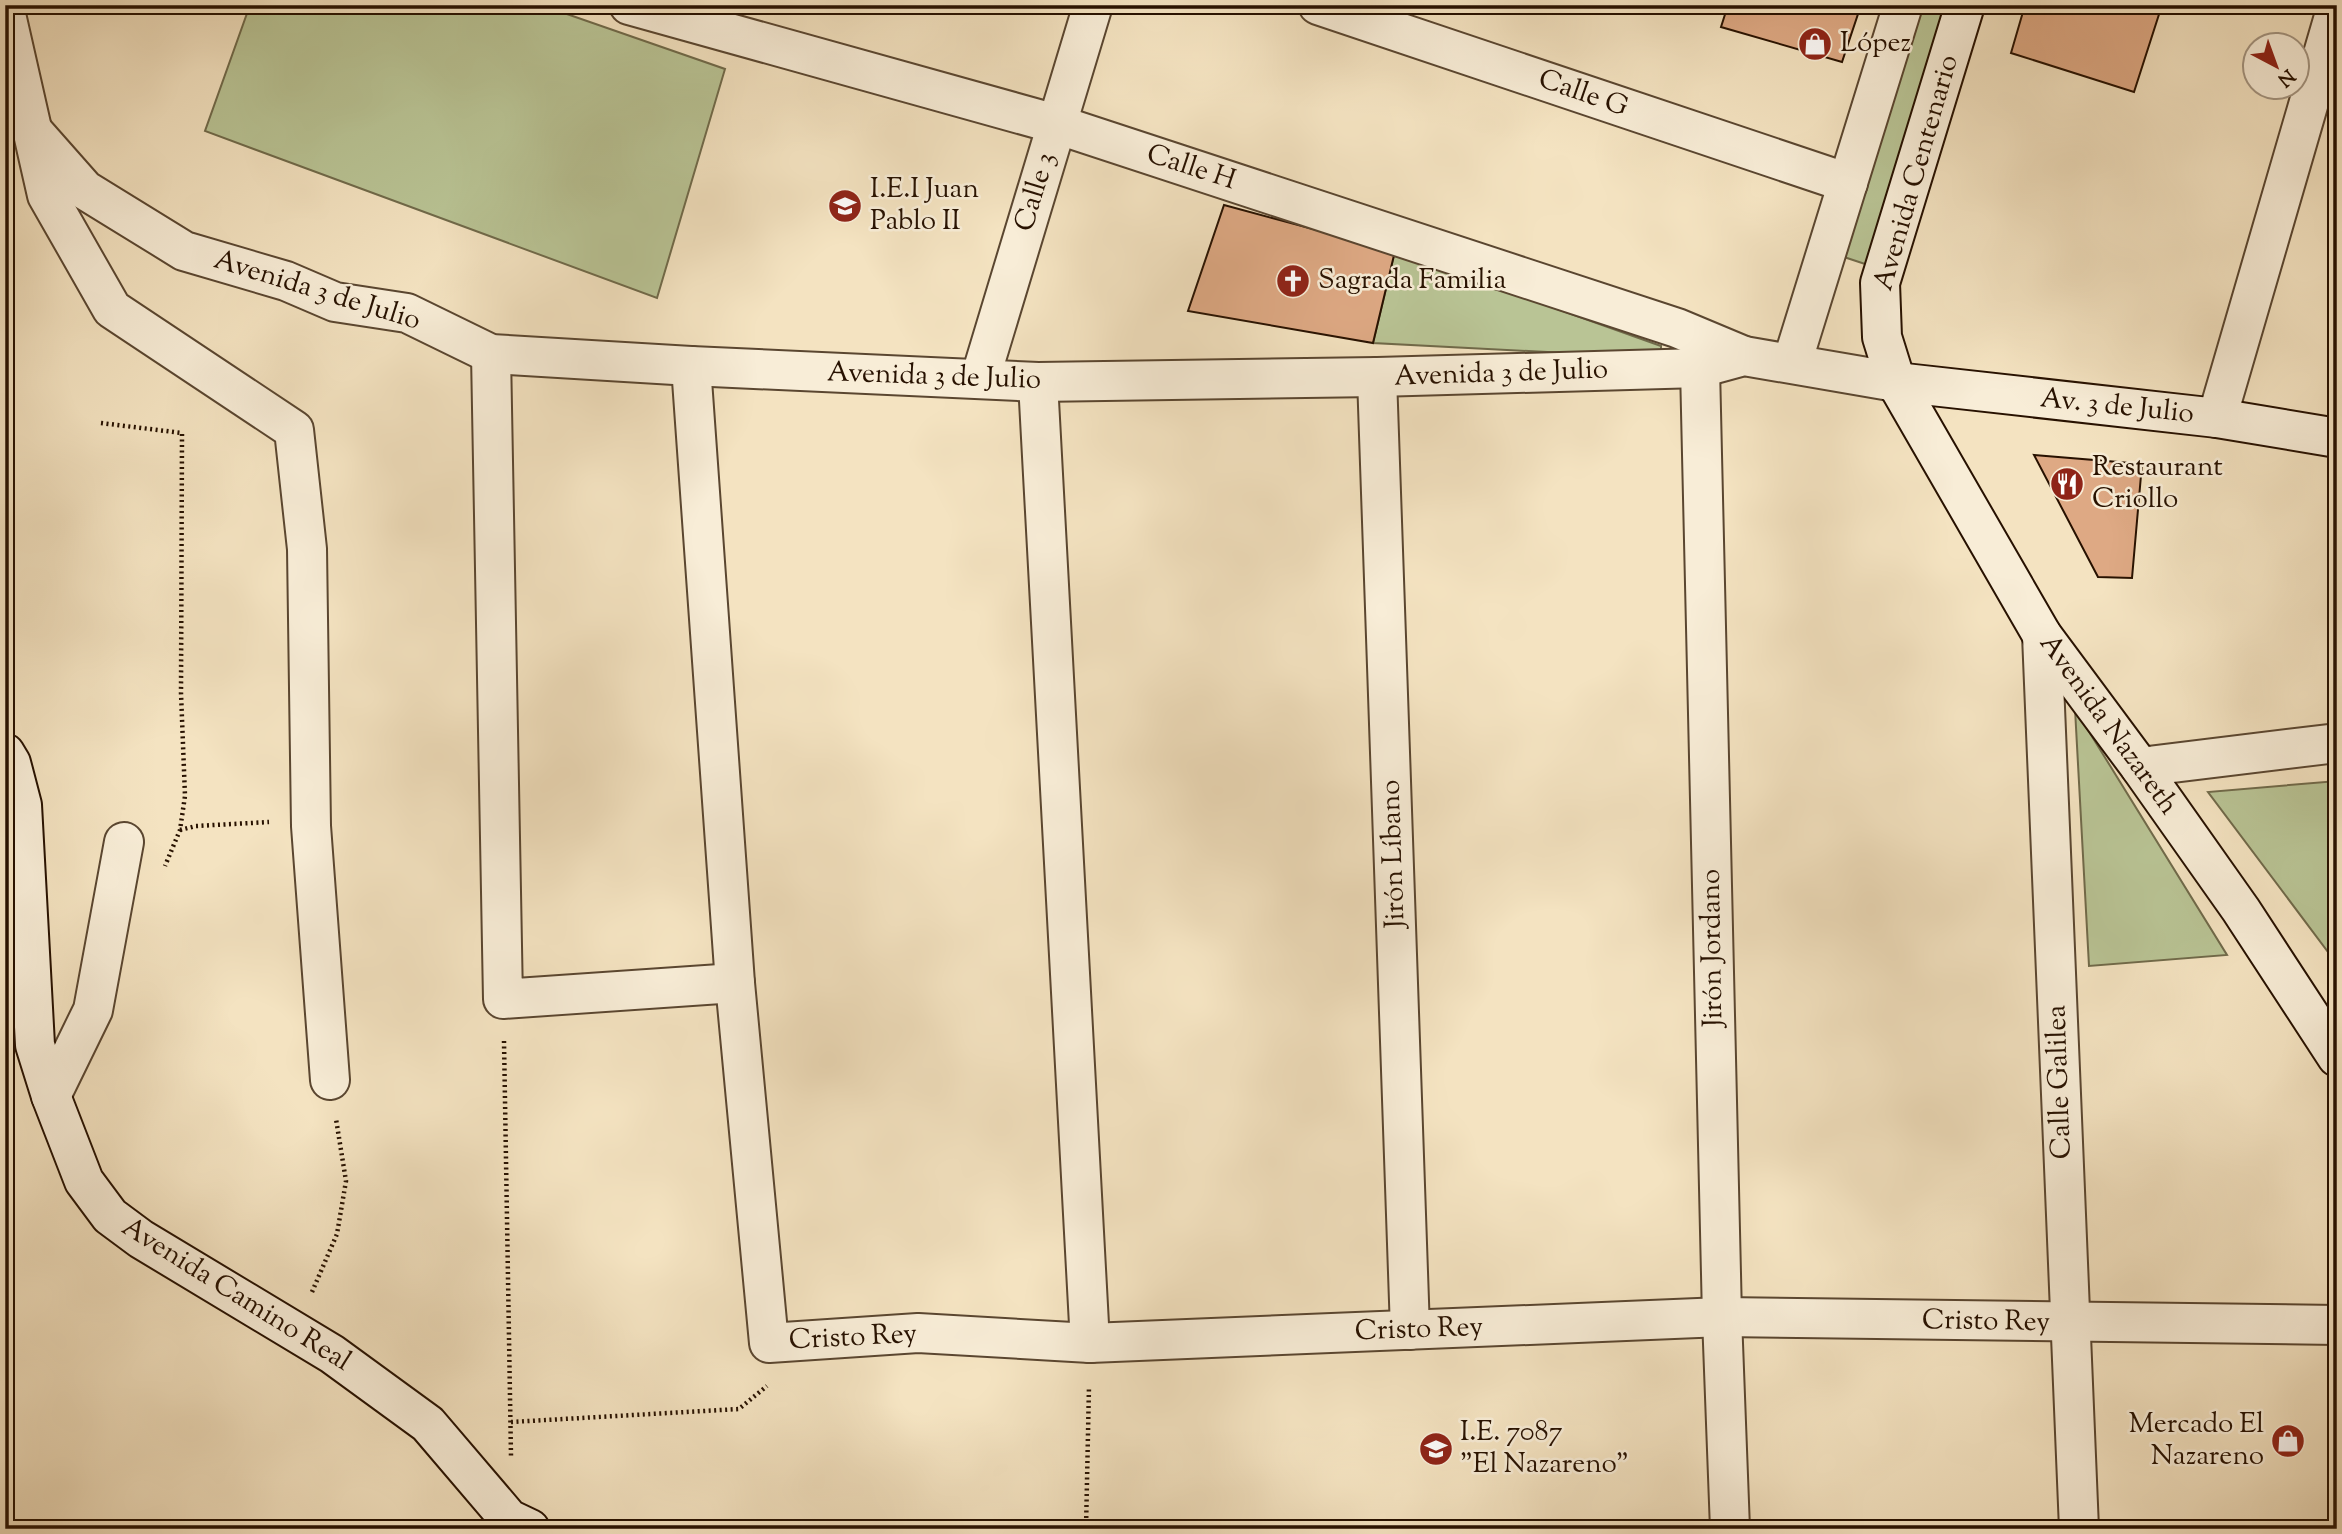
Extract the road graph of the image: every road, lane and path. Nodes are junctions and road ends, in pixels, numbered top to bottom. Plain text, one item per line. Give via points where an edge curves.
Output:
1 (629, 5) edge
2 (1093, 5) edge
3 (1318, 5) edge
4 (1903, 5) edge
5 (1965, 5) edge
6 (2337, 6) edge
7 (5, 10) edge
8 (722, 18) edge
9 (1056, 124) junction
10 (32, 130) junction
11 (1849, 183) junction
12 (491, 354) junction
13 (1744, 356) junction
14 (1792, 363) junction
15 (691, 366) junction
16 (1700, 368) junction
17 (1377, 377) junction
18 (980, 379) junction
19 (1038, 382) junction
20 (1896, 382) junction
21 (2217, 418) junction
22 (101, 423) dead end
23 (2337, 438) edge
24 (2042, 635) junction
25 (2337, 743) edge
26 (5, 753) edge
27 (2140, 767) junction
28 (312, 820) junction
29 (180, 830) junction
30 (124, 842) dead end
31 (165, 867) dead end
32 (735, 983) junction
33 (503, 999) junction
34 (2337, 1057) edge
35 (330, 1080) joint
36 (51, 1096) junction
37 (1722, 1317) junction
38 (2070, 1323) junction
39 (2337, 1325) edge
40 (1410, 1330) junction
41 (294, 1332) junction
42 (1090, 1343) junction
43 (773, 1360) junction
44 (511, 1422) junction
45 (520, 1524) edge
46 (1086, 1529) edge
47 (1730, 1529) edge
48 (2080, 1529) edge

1 - 8 street, Calle H
2 - 9 street, Calle 3
3 - 11 street, Calle G
4 - 11 street
5 - 20 street, Avenida Centenario via 1880,284 1882,337
6 - 21 street
7 - 10 street
8 - 9 street, Calle H
9 - 13 street, Calle H via 1677,328
9 - 18 street, Calle 3
10 - 12 street, Avenida 3 de Julio via 85,190 184,251 286,281 335,302 407,313
10 - 28 street via 47,195 112,309 295,430 307,549
11 - 14 street
12 - 15 street, Avenida 3 de Julio
12 - 33 street
13 - 14 street, Avenida 3 de Julio
13 - 16 street, Avenida 3 de Julio
14 - 20 street, Avenida 3 de Julio
15 - 18 street, Avenida 3 de Julio
15 - 32 street
16 - 17 street, Avenida 3 de Julio
16 - 37 street, Jirón Jordano
17 - 19 street, Avenida 3 de Julio
17 - 40 street, Jirón Líbano
18 - 19 street, Avenida 3 de Julio
19 - 42 street
20 - 21 street, Av. 3 de Julio
20 - 24 street, Avenida Nazareth
21 - 23 street, Av. 3 de Julio
22 - 29 path via 182,433 185,796
24 - 27 street, Avenida Nazareth
24 - 38 street, Calle Galilea
25 - 27 street
26 - 36 street, Avenida Camino Real via 22,805 35,1045
27 - 34 street, Avenida Nazareth
28 - 29 path
28 - 35 street
29 - 31 path
30 - 36 street via 93,1010
32 - 33 street
32 - 43 street
33 - 44 path
35 - 41 path via 346,1181 337,1234
36 - 41 street, Avenida Camino Real via 84,1181 110,1216 141,1240
37 - 38 street, Cristo Rey
37 - 40 street, Cristo Rey
37 - 47 street, Jirón Jordano
38 - 39 street, Cristo Rey
38 - 48 street, Calle Galilea
40 - 42 street, Cristo Rey
41 - 45 street, Avenida Camino Real via 428,1424
42 - 43 street, Cristo Rey via 918,1333
42 - 46 path
43 - 44 path via 739,1409
44 - 45 path

